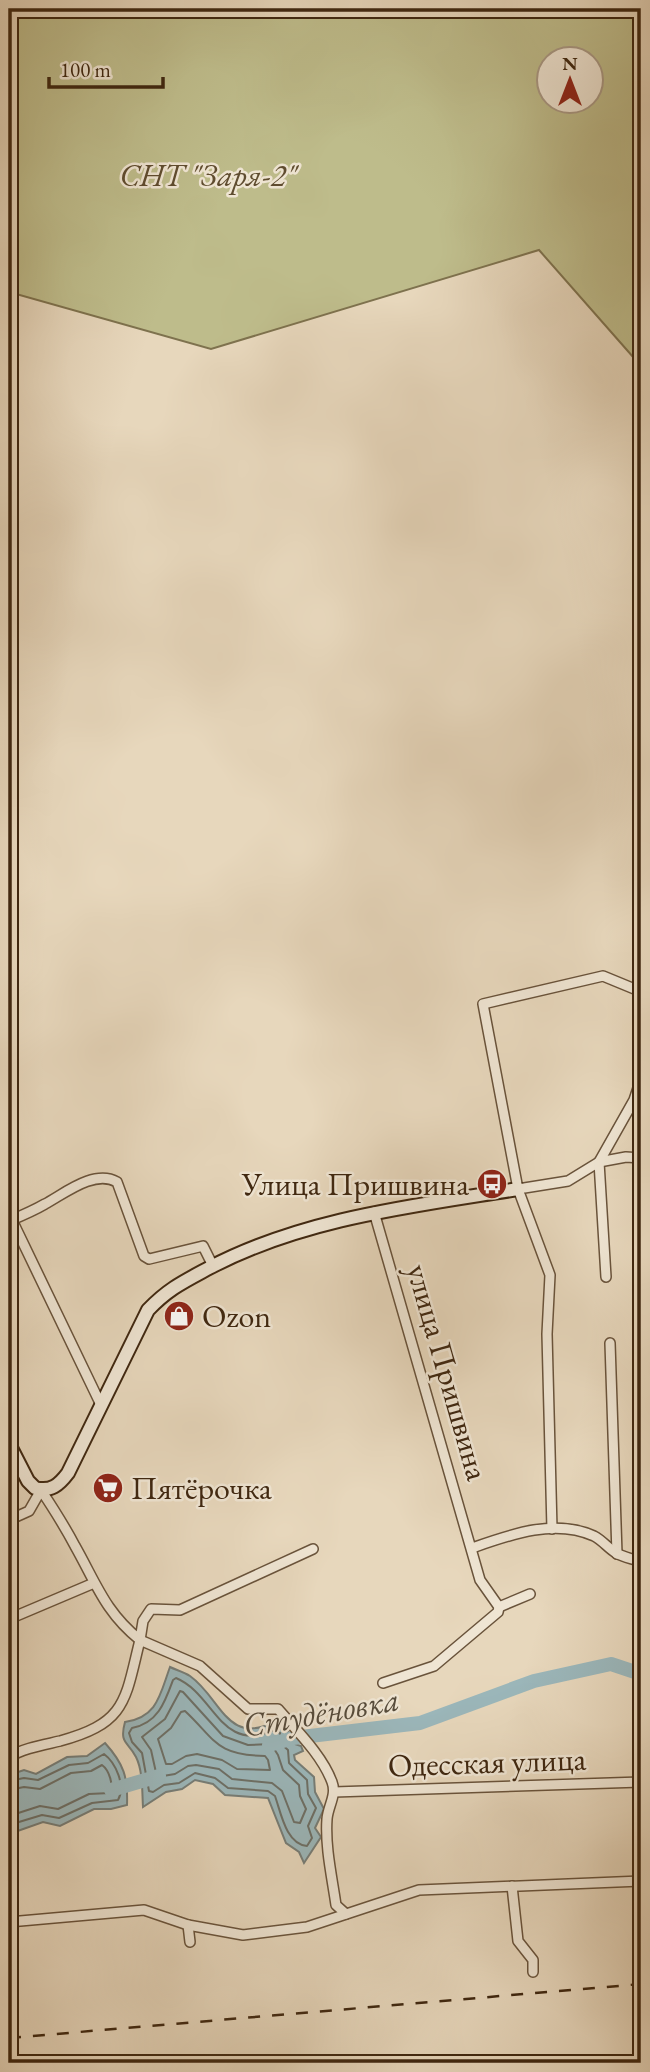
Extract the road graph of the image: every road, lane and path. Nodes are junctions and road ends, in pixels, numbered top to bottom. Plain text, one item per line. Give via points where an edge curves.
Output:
1 (641, 998) edge
2 (641, 1079) edge
3 (641, 1157) edge
4 (599, 1162) junction
5 (518, 1189) junction
6 (374, 1212) junction
7 (10, 1220) edge
8 (213, 1266) junction
9 (606, 1277) dead end
10 (610, 1343) dead end
11 (102, 1405) junction
12 (9, 1444) edge
13 (41, 1490) junction
14 (9, 1520) edge
15 (552, 1528) junction
16 (472, 1548) junction
17 (313, 1549) dead end
18 (617, 1554) junction
19 (641, 1562) edge
20 (94, 1583) junction
21 (530, 1594) dead end
22 (499, 1607) junction
23 (9, 1619) edge
24 (140, 1640) junction
25 (383, 1683) dead end
26 (9, 1757) edge
27 (641, 1782) edge
28 (334, 1792) junction
29 (641, 1881) edge
30 (512, 1886) junction
31 (346, 1914) junction
32 (9, 1922) edge
33 (188, 1925) junction
34 (190, 1942) dead end
35 (533, 1972) dead end

1 - 5 street via 637,990 603,976 483,1004
2 - 4 street
3 - 4 street
4 - 5 street via 569,1181
4 - 9 street
5 - 6 street
5 - 15 street via 550,1275
6 - 8 street via 273,1239
6 - 16 street, улица Пришвина
7 - 8 street via 74,1187 112,1179 144,1256 149,1259 203,1246
7 - 11 street
8 - 11 street via 166,1291 148,1310
10 - 18 street
11 - 13 street via 68,1473 53,1488
12 - 13 street via 28,1481
13 - 14 street via 29,1511
13 - 20 street
15 - 16 street via 520,1531
15 - 18 street via 595,1537
16 - 22 street, улица Пришвина via 480,1580
17 - 24 street via 180,1610 151,1609 143,1621
18 - 19 street
20 - 23 street
20 - 24 street via 116,1619
21 - 22 street
22 - 25 street via 434,1666
24 - 26 street via 125,1700 116,1714 82,1735
24 - 28 street via 200,1666 248,1709 278,1709 303,1737
27 - 28 street, Одесская улица
28 - 31 street via 327,1817 328,1846 336,1905
29 - 30 street
30 - 31 street via 419,1890
30 - 35 street via 517,1941 533,1960
31 - 33 street via 307,1927 243,1935
32 - 33 street via 144,1910
33 - 34 street

